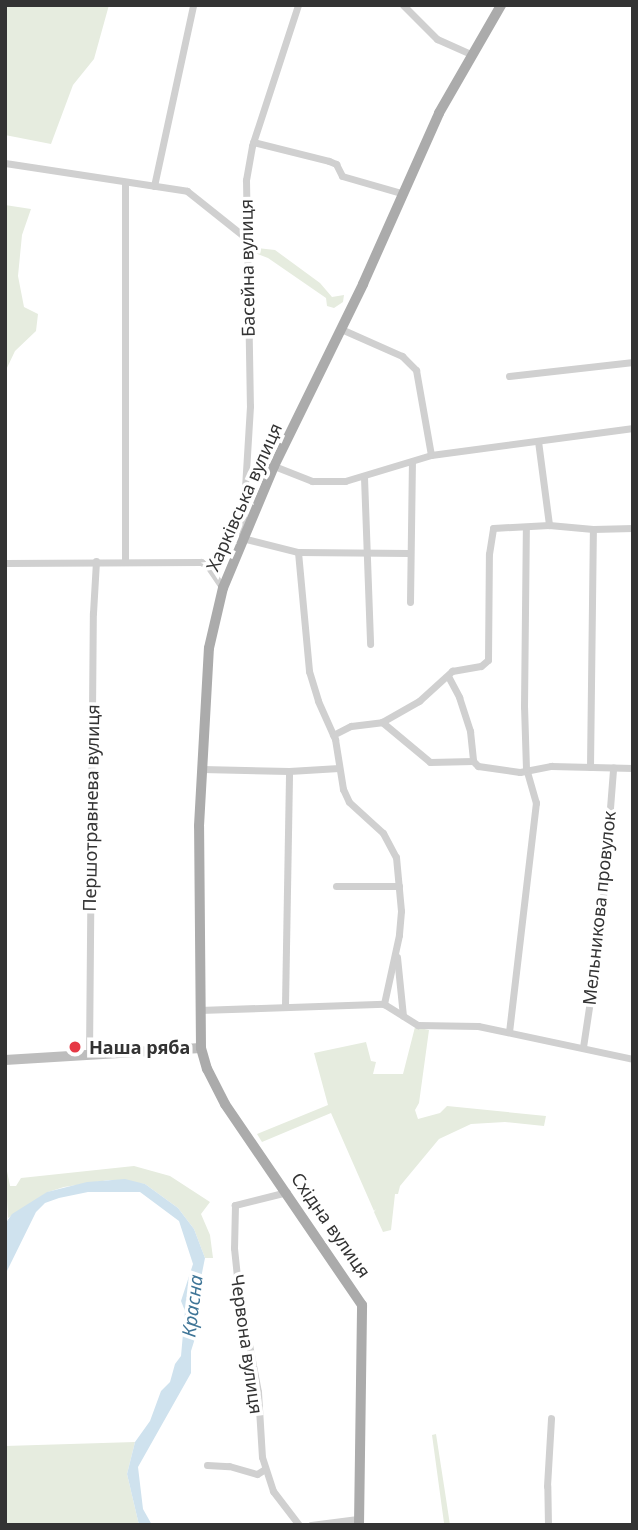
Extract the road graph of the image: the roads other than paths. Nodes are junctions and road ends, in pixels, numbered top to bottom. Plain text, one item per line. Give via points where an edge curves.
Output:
1 (193, 5) edge
2 (298, 5) edge
3 (501, 5) edge
4 (410, 6) edge
5 (473, 55) junction
6 (253, 142) junction
7 (5, 163) edge
8 (125, 183) junction
9 (154, 186) junction
10 (401, 193) junction
11 (246, 238) junction
12 (341, 329) junction
13 (633, 362) edge
14 (509, 376) dead end
15 (633, 428) edge
16 (538, 440) junction
17 (431, 455) junction
18 (412, 463) junction
19 (274, 466) junction
20 (364, 477) junction
21 (549, 525) junction
22 (633, 528) edge
23 (526, 529) junction
24 (593, 529) junction
25 (242, 538) junction
26 (298, 552) junction
27 (410, 554) junction
28 (369, 555) junction
29 (96, 561) junction
30 (125, 561) junction
31 (5, 563) edge
32 (223, 587) junction
33 (410, 602) dead end
34 (370, 644) dead end
35 (448, 676) junction
36 (382, 722) junction
37 (332, 735) junction
38 (475, 764) junction
39 (590, 767) junction
40 (339, 768) junction
41 (613, 768) junction
42 (633, 768) edge
43 (202, 769) junction
44 (526, 769) junction
45 (289, 771) junction
46 (336, 886) dead end
47 (399, 886) junction
48 (396, 951) junction
49 (384, 1004) junction
50 (285, 1005) junction
51 (199, 1010) junction
52 (402, 1016) junction
53 (509, 1032) junction
54 (583, 1047) junction
55 (201, 1048) junction
56 (89, 1055) junction
57 (633, 1059) edge
58 (5, 1060) edge
59 (286, 1192) junction
60 (551, 1418) dead end
61 (207, 1465) dead end
62 (265, 1469) junction
63 (358, 1522) edge
64 (299, 1525) edge
65 (311, 1525) edge
66 (548, 1525) edge

1 - 9 street
2 - 6 street, Басейна вулиця
3 - 5 main road, Харківська вулиця
4 - 5 street via 421,26 437,39
5 - 10 main road, Харківська вулиця
6 - 10 street via 330,161 342,176
6 - 11 street, Басейна вулиця via 246,180
7 - 8 street
8 - 9 street
8 - 30 street
9 - 11 street via 197,196
10 - 12 main road, Харківська вулиця
11 - 25 street, Басейна вулиця via 250,406
12 - 17 street via 402,356 416,370
12 - 19 main road, Харківська вулиця
13 - 14 street
15 - 16 street
16 - 17 street
16 - 21 street
17 - 18 street
18 - 20 street
18 - 27 street
19 - 20 street via 312,481
19 - 25 main road, Харківська вулиця
20 - 28 street
21 - 23 street
21 - 24 street
22 - 24 street
23 - 35 street via 490,532 488,660 481,666 459,667
23 - 44 street
24 - 39 street
25 - 26 street
25 - 32 main road, Харківська вулиця
26 - 28 street
26 - 37 street via 309,671
27 - 28 street
27 - 33 street
28 - 34 street
29 - 30 street
29 - 31 street
29 - 56 street, Першотравнева вулиця
30 - 32 street via 201,562
32 - 43 main road, Харківська вулиця via 209,648
35 - 36 street via 419,701
35 - 38 street via 470,732
36 - 37 street via 351,726
36 - 38 street via 430,762
37 - 40 street
38 - 44 street via 520,772
39 - 41 street
39 - 44 street
40 - 45 street
40 - 47 street via 349,802 383,833 396,857
41 - 42 street
41 - 54 street, Мельникова провулок via 600,935
43 - 45 street
43 - 51 main road, Харківська вулиця
44 - 53 street via 536,803
45 - 50 street
46 - 47 street
47 - 48 street
48 - 49 street
48 - 52 street
49 - 50 street
49 - 52 street
50 - 51 street
51 - 55 main road, Харківська вулиця
52 - 53 street via 418,1025 478,1026
53 - 54 street
54 - 57 street
55 - 56 street
55 - 59 main road, Східна вулиця via 206,1069 225,1104
56 - 58 street
59 - 62 street, Червона вулиця via 235,1205 234,1214 237,1286 258,1392 258,1435
59 - 63 main road, Східна вулиця via 362,1305
60 - 66 street
61 - 62 street via 257,1474
62 - 64 street, Червона вулиця via 274,1491
63 - 65 street

